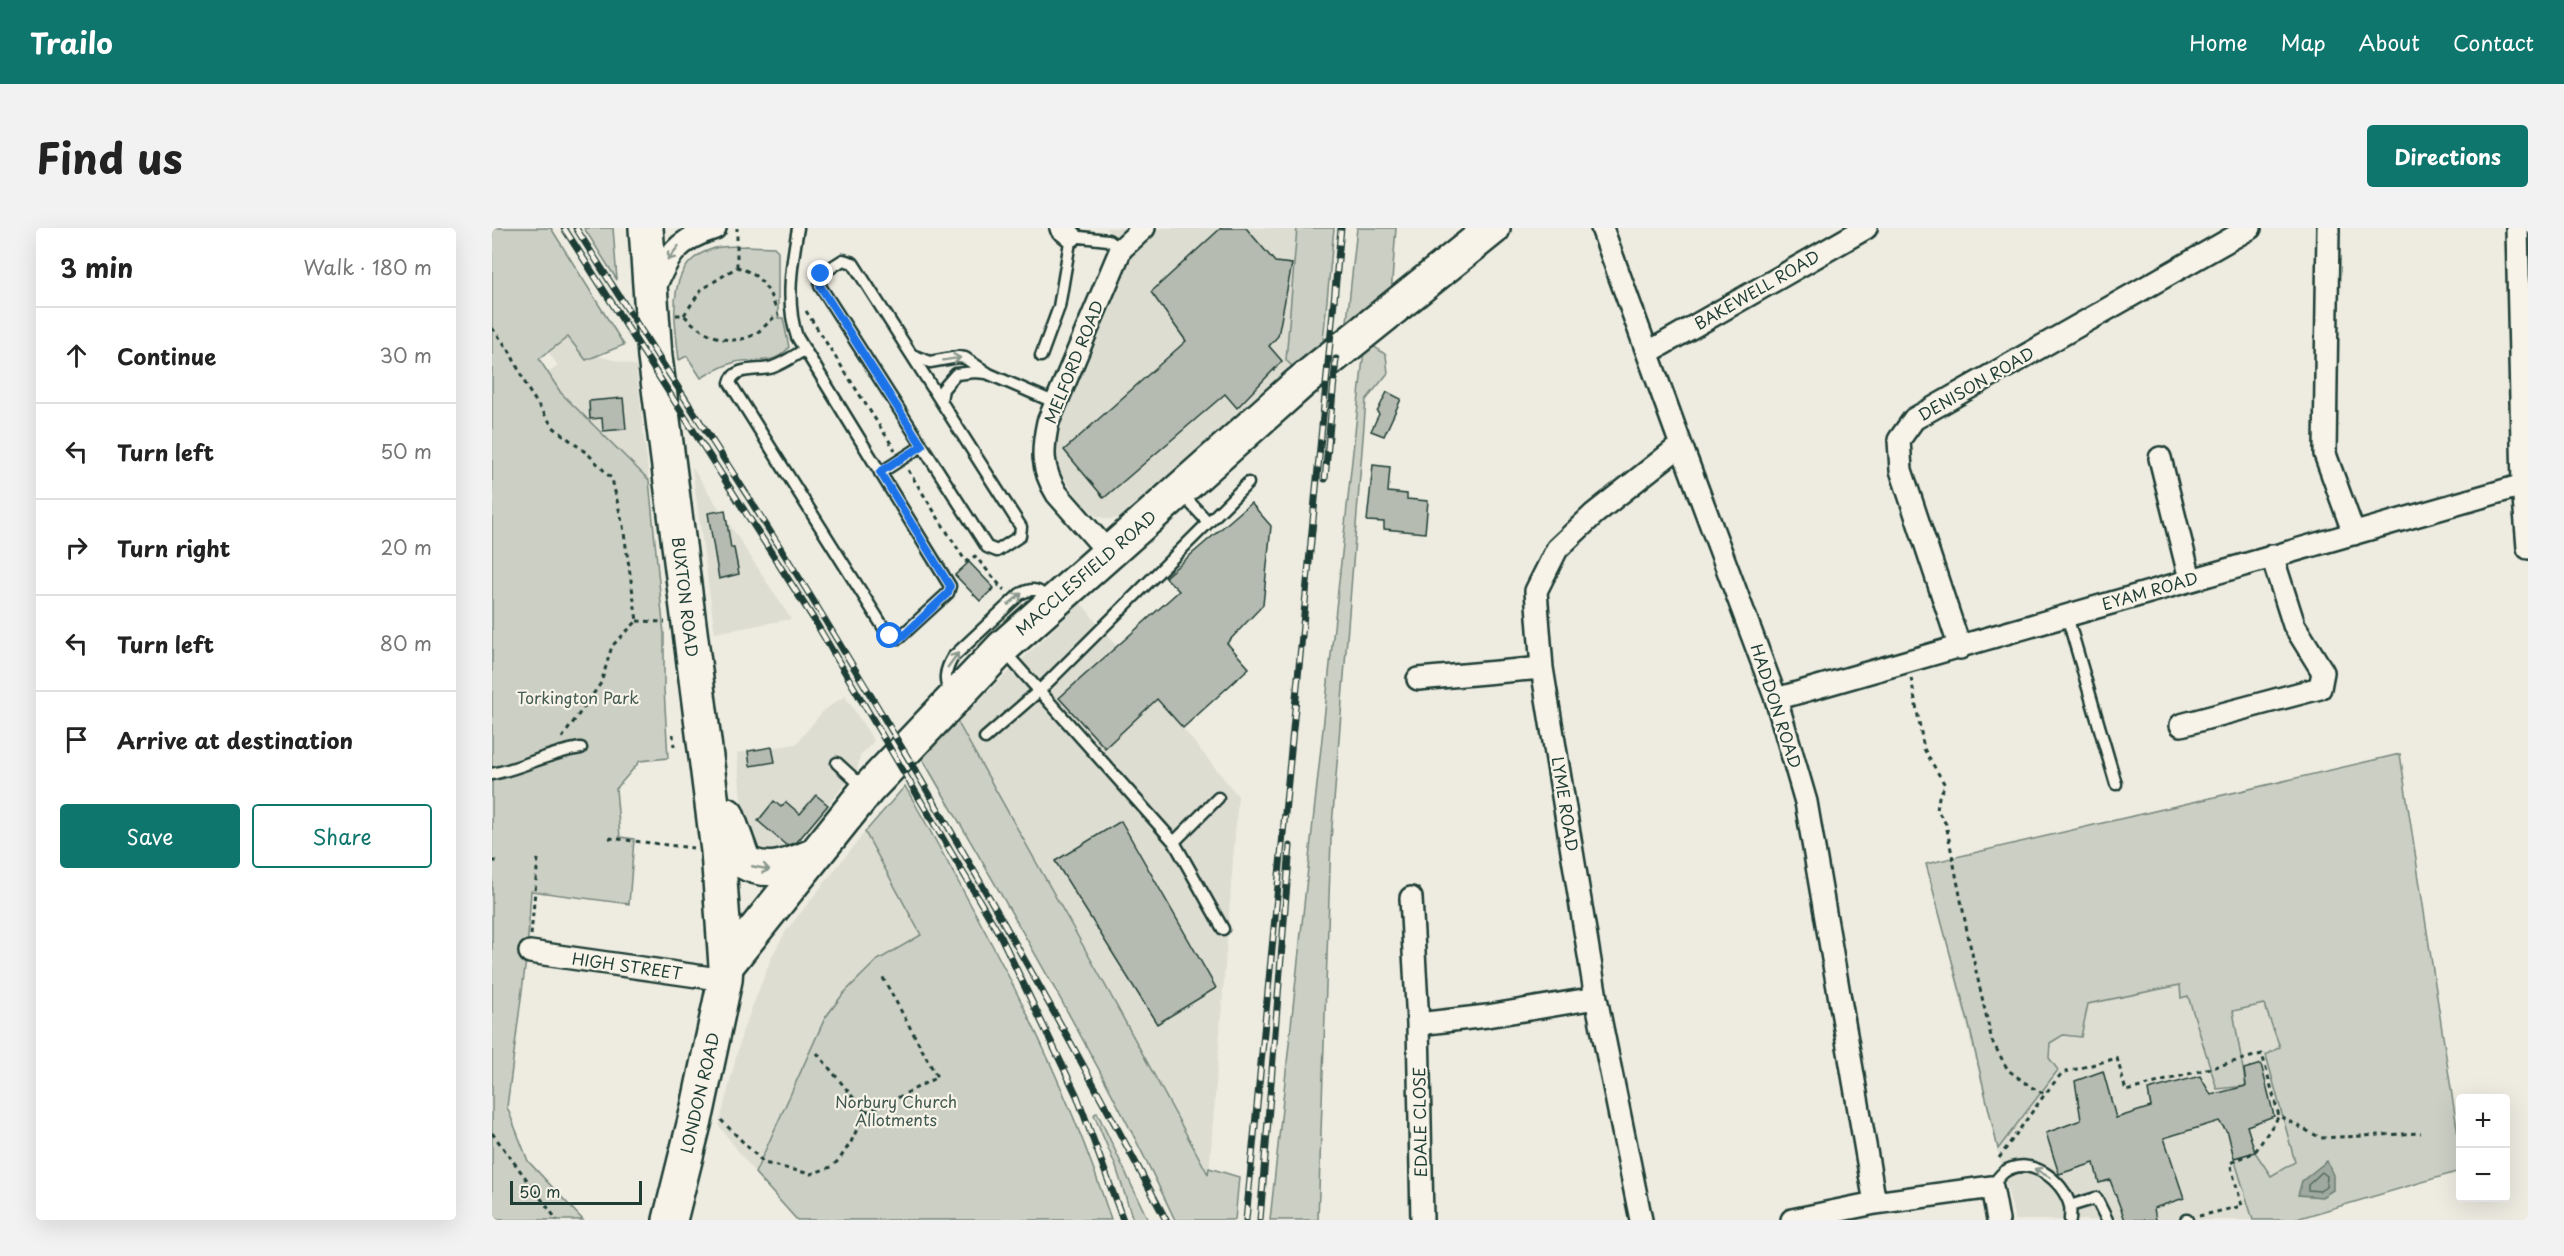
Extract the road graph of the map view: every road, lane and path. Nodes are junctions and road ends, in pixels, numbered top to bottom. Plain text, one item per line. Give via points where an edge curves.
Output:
1 (646, 228) edge
2 (715, 228) edge
3 (737, 228) edge
4 (798, 228) edge
5 (1493, 228) edge
6 (1602, 228) edge
7 (1866, 228) edge
8 (2250, 228) edge
9 (2328, 228) edge
10 (2517, 228) edge
11 (1066, 232) edge
12 (1132, 235) edge
13 (737, 267) junction
14 (651, 297) junction
15 (778, 314) dead end
16 (684, 315) dead end
17 (492, 328) edge
18 (804, 350) junction
19 (1649, 352) junction
20 (912, 355) junction
21 (1041, 356) dead end
22 (989, 374) junction
23 (941, 400) junction
24 (1056, 404) junction
25 (922, 446) junction
26 (1681, 446) junction
27 (2160, 458) dead end
28 (880, 472) junction
29 (1248, 483) dead end
30 (2523, 485) junction
31 (1180, 491) junction
32 (1208, 522) junction
33 (2354, 534) junction
34 (2528, 548) edge
35 (1108, 552) junction
36 (2272, 556) junction
37 (2190, 579) junction
38 (999, 585) dead end
39 (990, 591) dead end
40 (1052, 602) junction
41 (2067, 616) junction
42 (1002, 648) junction
43 (1960, 648) junction
44 (1908, 662) junction
45 (1542, 668) junction
46 (1418, 679) dead end
47 (1040, 690) junction
48 (952, 698) junction
49 (1776, 699) junction
50 (2181, 725) dead end
51 (673, 734) dead end
52 (985, 738) dead end
53 (674, 747) dead end
54 (581, 748) dead end
55 (537, 761) junction
56 (837, 764) dead end
57 (708, 765) junction
58 (492, 774) edge
59 (2116, 784) dead end
60 (867, 790) junction
61 (1218, 798) dead end
62 (609, 838) dead end
63 (1174, 842) junction
64 (718, 851) junction
65 (816, 854) junction
66 (538, 858) dead end
67 (492, 861) edge
68 (498, 861) dead end
69 (1411, 898) dead end
70 (1223, 929) dead end
71 (530, 952) joint
72 (725, 973) junction
73 (881, 974) dead end
74 (1596, 998) junction
75 (1418, 1024) junction
76 (817, 1053) dead end
77 (2045, 1094) junction
78 (697, 1112) junction
79 (865, 1112) junction
80 (2279, 1116) junction
81 (492, 1133) edge
82 (2421, 1133) dead end
83 (1984, 1188) junction
84 (1875, 1203) junction
85 (2070, 1206) junction
86 (557, 1220) edge
87 (670, 1220) edge
88 (1422, 1220) edge
89 (1641, 1220) edge
90 (1792, 1220) edge
91 (1998, 1220) edge
92 (2070, 1220) edge
93 (2107, 1220) edge
94 (2186, 1220) edge

1 - 14 highway, BUXTON ROAD
2 -> 14 street via 693,235 677,246 664,264
3 - 13 path
4 - 18 lane via 791,312
5 - 31 highway, MACCLESFIELD ROAD via 1300,383
6 - 19 street, HADDON ROAD
7 - 19 street, BAKEWELL ROAD
8 - 43 street, DENISON ROAD via 1914,419 1899,440 1901,470
9 - 33 street via 2325,454
10 - 30 street
11 - 12 lane via 1108,240
11 - 21 lane via 1059,307
12 - 24 street, MELFORD ROAD
13 - 15 path via 761,279
13 - 16 path via 701,290
14 - 57 highway, BUXTON ROAD via 655,357
17 - 55 path via 553,427 612,479 637,621 612,646 601,683 567,733
18 - 28 lane
18 - 28 lane via 777,366 734,374 730,383 887,633 899,638 948,593 950,586
19 - 26 street, HADDON ROAD
20 -> 22 lane via 930,362 965,358
20 - 23 lane
20 - 25 lane via 853,262 843,260 821,274 820,286
22 - 23 lane via 956,375 943,389
22 - 24 lane
23 - 25 lane via 1021,526 1020,536 997,551 989,549
24 - 35 street, MELFORD ROAD via 1042,450 1050,483 1065,506
25 - 28 lane
26 - 45 street, LYME ROAD via 1594,514 1557,549 1536,591
26 - 49 street, HADDON ROAD
27 - 37 street
29 - 32 lane
30 - 33 street, EYAM ROAD
30 - 34 street
31 - 32 lane
31 - 35 highway, MACCLESFIELD ROAD
32 - 47 lane
33 - 36 street, EYAM ROAD
35 - 40 highway, MACCLESFIELD ROAD
36 - 37 street, EYAM ROAD
36 - 50 street via 2294,625 2323,672 2320,687
37 - 41 street, EYAM ROAD
38 - 39 path
40 - 42 highway, MACCLESFIELD ROAD
48 -> 40 lane via 945,680 953,657 1020,594 1036,589
41 - 43 street, EYAM ROAD
41 - 59 lane
42 - 47 lane
42 - 48 highway, MACCLESFIELD ROAD
43 - 44 street, EYAM ROAD
44 - 49 street, EYAM ROAD
44 - 77 path via 1924,749 1945,784 1937,810 1946,824 1992,1041 2008,1070
45 - 46 street
45 - 74 street, LYME ROAD
47 - 52 lane
47 - 63 lane
48 - 60 highway, MACCLESFIELD ROAD
49 - 84 street, HADDON ROAD via 1806,802
51 - 53 path
54 - 55 lane via 560,751
55 - 58 lane
56 - 60 lane
57 - 64 highway, BUXTON ROAD
57 -> 65 highway via 744,862 754,868 773,870
60 - 65 highway, MACCLESFIELD ROAD
61 - 63 lane
62 - 64 path
63 - 70 lane
64 - 72 highway, BUXTON ROAD
65 - 72 highway, MACCLESFIELD ROAD
66 - 71 path
67 - 68 path
69 - 75 street, EDALE CLOSE
71 - 72 street, HIGH STREET
72 - 78 highway, LONDON ROAD
73 - 79 path via 937,1077
74 - 75 street
74 - 89 street, LYME ROAD
75 - 88 street, EDALE CLOSE
76 - 79 path
77 - 80 path via 2062,1073 2117,1058 2126,1091 2262,1054
77 - 83 path
78 - 79 path via 726,1123 764,1163 811,1174 838,1160
78 - 87 highway, LONDON ROAD
80 - 82 path via 2321,1138
80 - 94 path via 2255,1152 2230,1163 2242,1206
81 - 86 path
83 - 84 street
85 -> 83 lane via 2061,1189 2036,1168 2018,1166
83 - 91 street
84 - 90 street
85 - 92 lane
85 - 93 lane via 2096,1198

